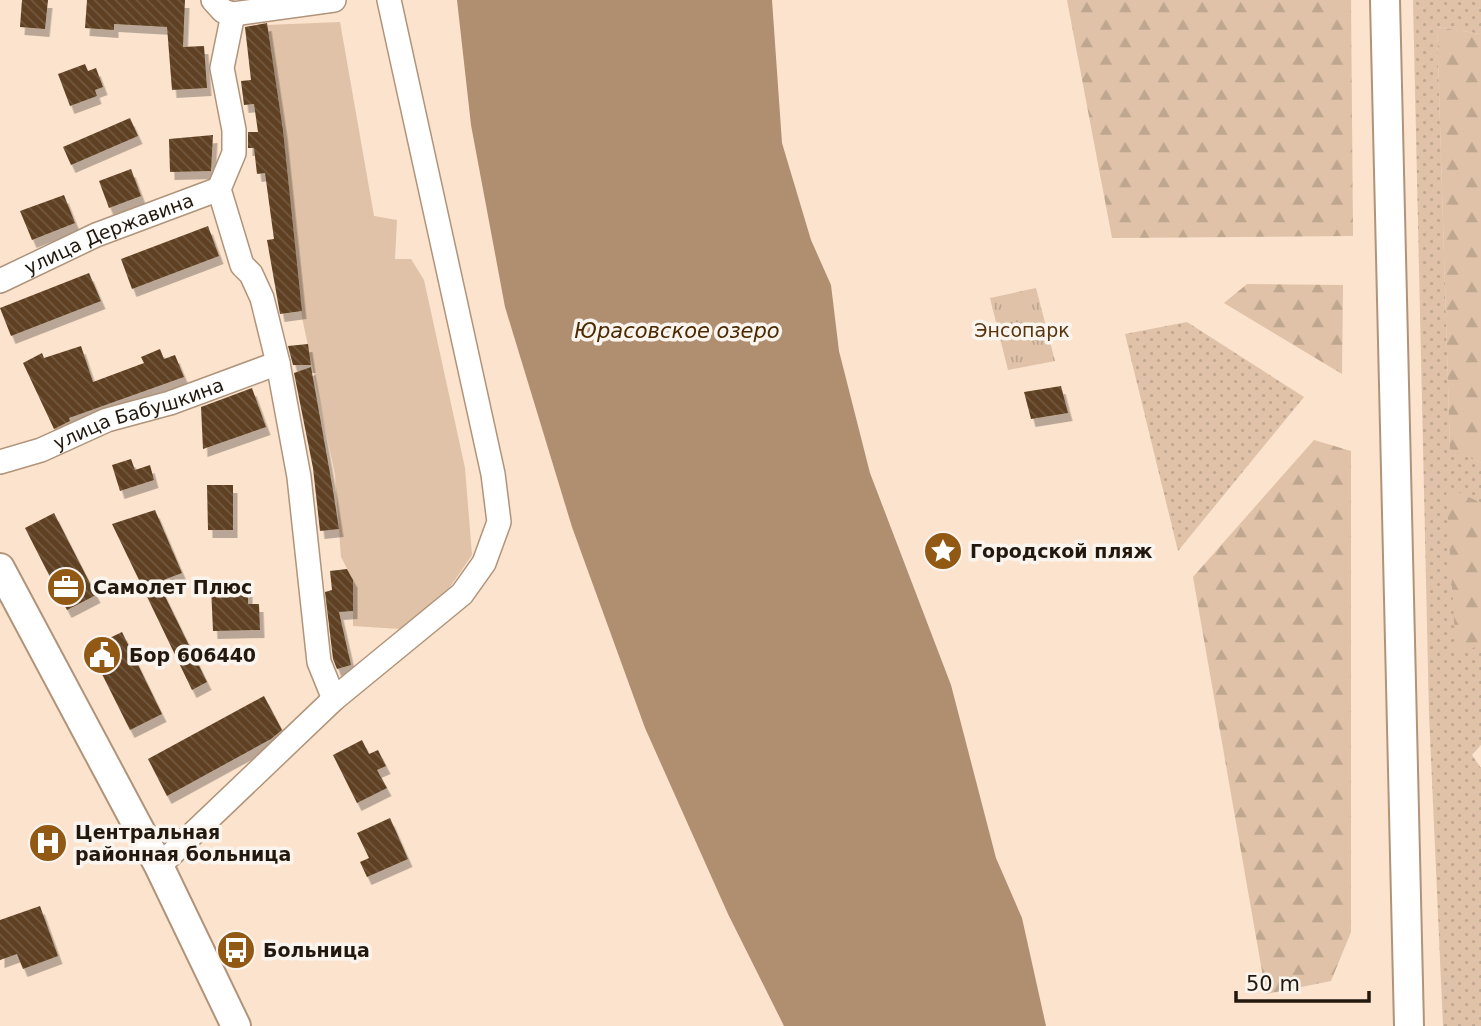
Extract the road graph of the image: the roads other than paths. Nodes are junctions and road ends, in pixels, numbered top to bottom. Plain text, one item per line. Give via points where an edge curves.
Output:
1 (213, 0) edge
2 (334, 0) edge
3 (388, 0) edge
4 (1385, 0) edge
5 (233, 14) junction
6 (219, 189) junction
7 (0, 281) edge
8 (278, 363) junction
9 (0, 462) edge
10 (0, 568) edge
11 (334, 699) junction
12 (159, 866) junction
13 (236, 1026) edge
14 (1409, 1026) edge

1 - 5 street
2 - 5 street
3 - 11 street via 493,474 499,522 484,563 462,594
4 - 14 main road
5 - 6 street via 222,68 234,153
6 - 7 street, улица Державина via 96,235
6 - 8 street via 242,265 262,298
8 - 9 street, улица Бабушкина via 107,420 41,450
8 - 11 street via 299,477 319,662
10 - 12 main road
11 - 12 street
12 - 13 main road

